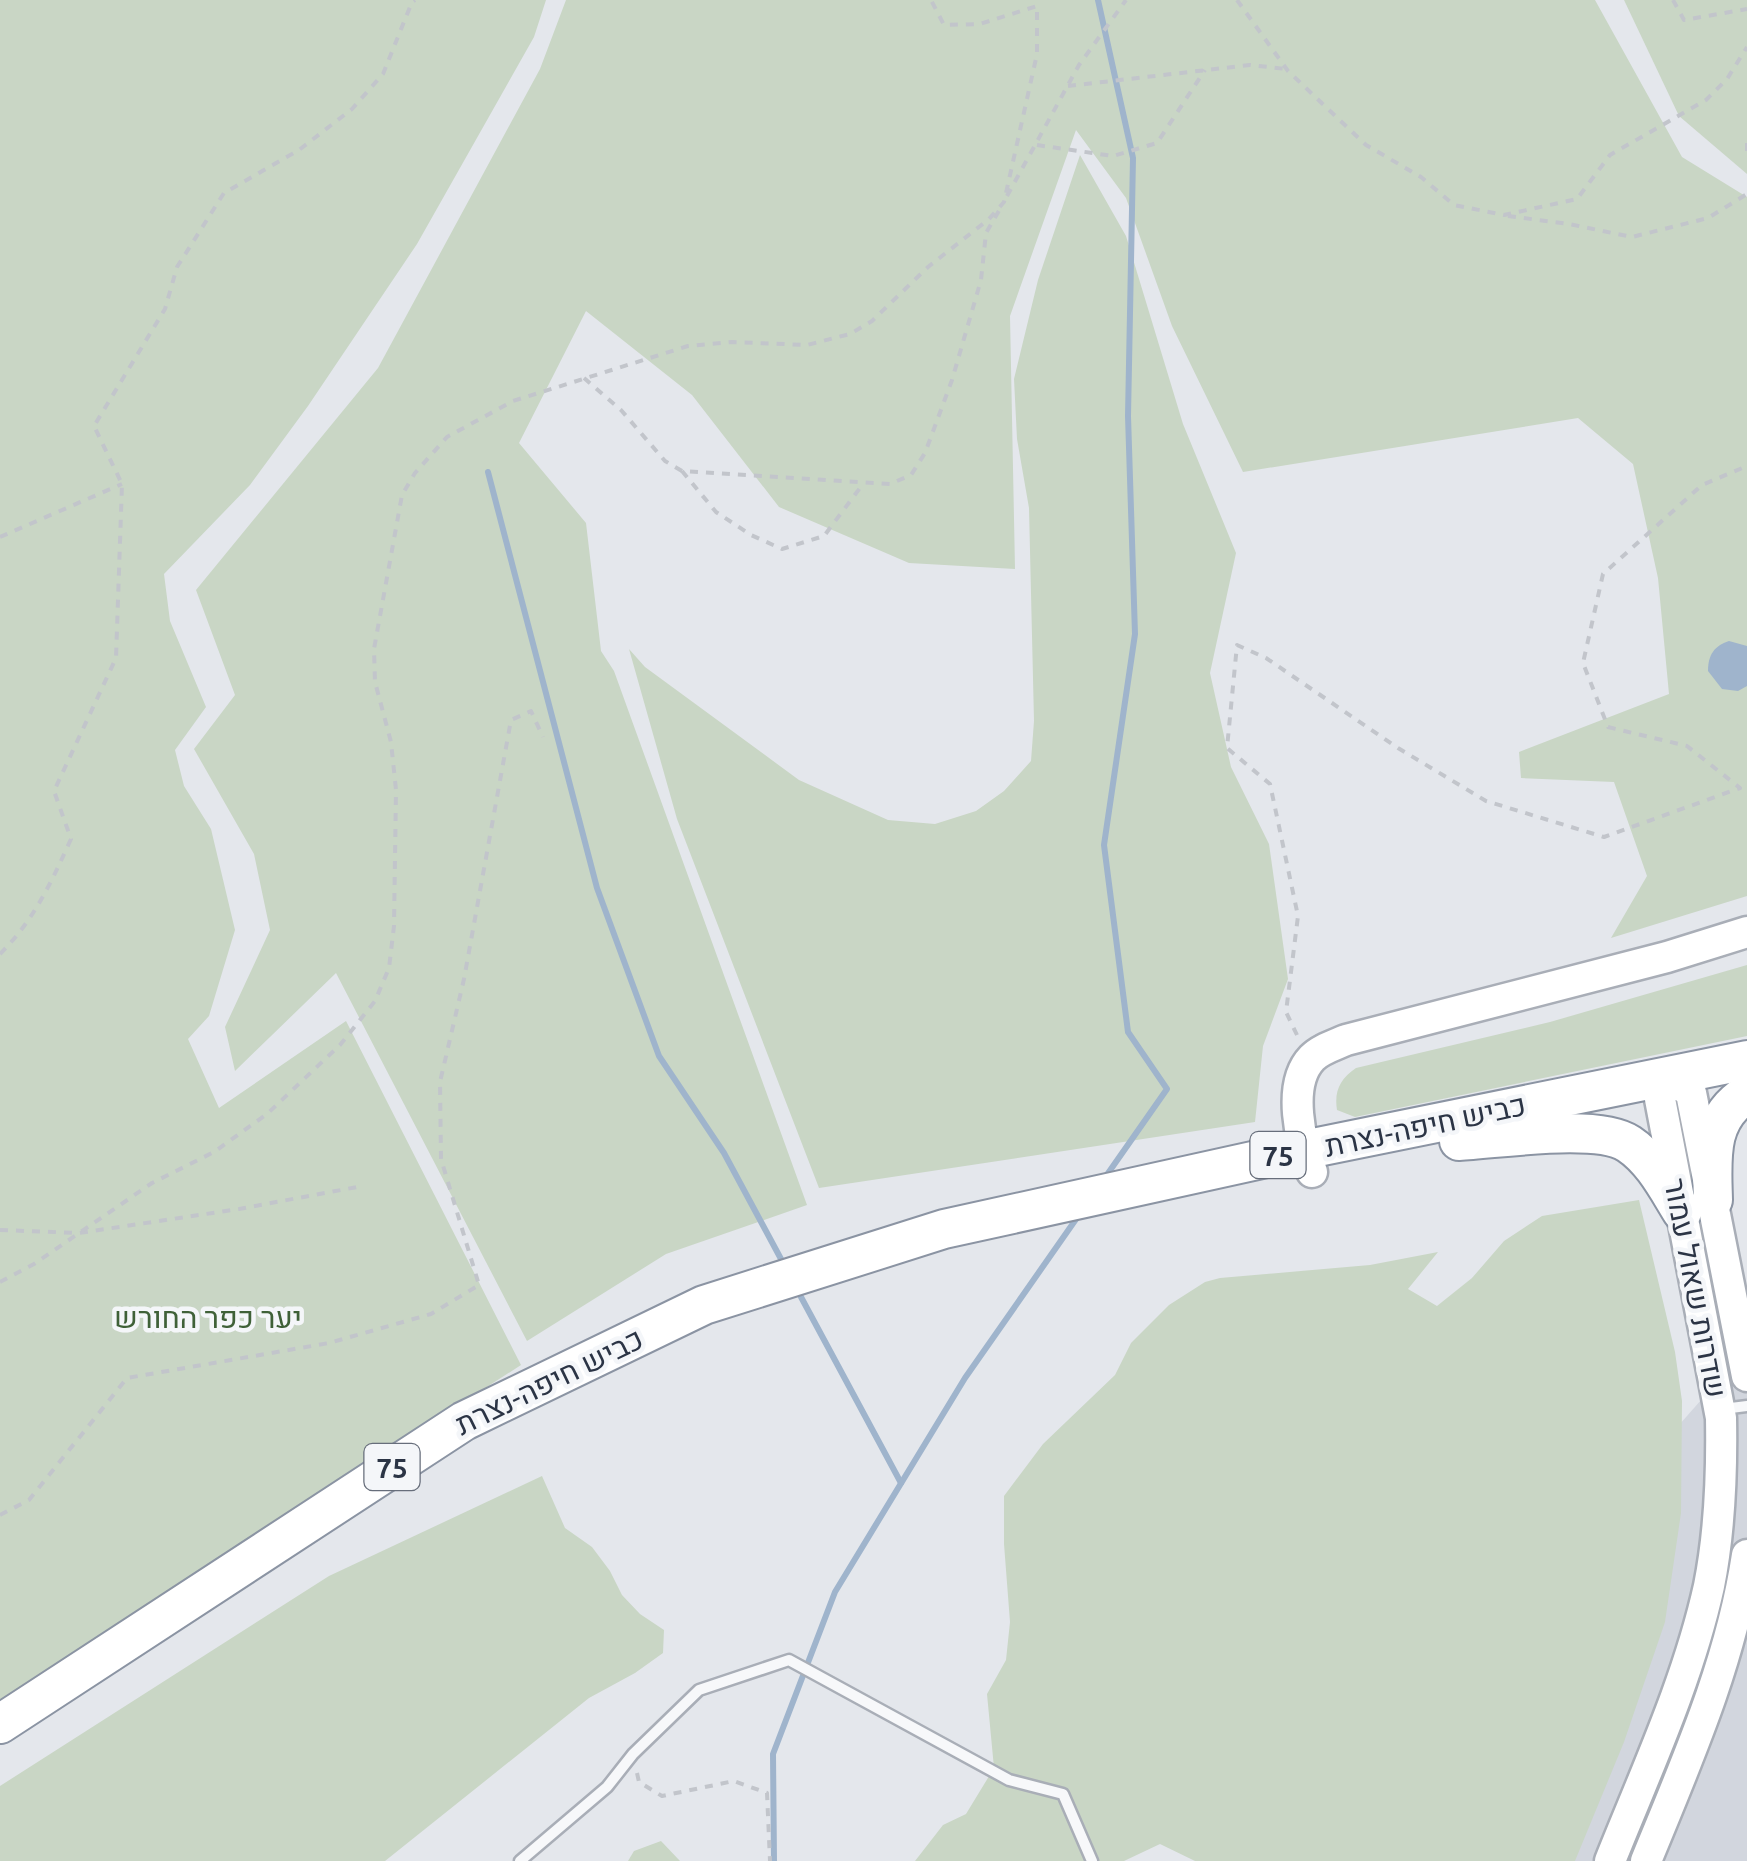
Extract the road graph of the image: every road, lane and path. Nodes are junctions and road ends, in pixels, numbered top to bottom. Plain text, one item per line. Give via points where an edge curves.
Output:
1 (416, 0) edge
2 (931, 0) edge
3 (1126, 0) edge
4 (1236, 0) edge
5 (1673, 0) edge
6 (1747, 9) edge
7 (1747, 46) edge
8 (1286, 69) junction
9 (1205, 70) junction
10 (1068, 86) junction
11 (1747, 143) edge
12 (1036, 145) junction
13 (1747, 152) edge
14 (1747, 194) edge
15 (1004, 202) junction
16 (1504, 216) junction
17 (584, 378) junction
18 (1747, 466) edge
19 (682, 471) junction
20 (122, 484) junction
21 (863, 484) junction
22 (0, 537) edge
23 (543, 737) dead end
24 (1747, 932) edge
25 (0, 954) edge
26 (1310, 1060) junction
27 (1747, 1060) edge
28 (1747, 1081) edge
29 (1673, 1089) junction
30 (1747, 1094) edge
31 (1460, 1141) junction
32 (1308, 1161) junction
33 (357, 1187) dead end
34 (1697, 1206) junction
35 (0, 1230) edge
36 (79, 1233) junction
37 (0, 1282) edge
38 (1747, 1376) edge
39 (1733, 1408) edge
40 (0, 1515) edge
41 (1747, 1555) edge
42 (0, 1724) edge
43 (633, 1754) junction
44 (520, 1861) edge
45 (770, 1861) edge
46 (1092, 1861) edge
47 (1610, 1861) edge
48 (1646, 1861) edge

1 - 20 path via 382,74 352,109 299,150 224,192 176,267 165,309 94,426
2 - 15 path via 944,25 980,24 1037,6 1037,54
3 - 10 path
4 - 8 path
5 - 6 path via 1684,20
7 - 16 path via 1706,100 1610,155 1577,199
8 - 9 path
8 - 16 path via 1366,145 1454,205
9 - 10 path
9 - 12 path via 1157,142 1113,156
10 - 12 path
11 - 13 path
12 - 15 path
14 - 16 path via 1708,218 1632,237
15 - 17 path via 850,334 806,345 688,346
15 - 21 path via 986,234 981,280 926,453 912,475
17 - 19 path via 665,462
17 - 36 path via 514,401 448,437 402,495 374,649 396,790 394,926 388,968 374,1001 340,1045 266,1114
18 - 26 path via 1702,485 1604,574 1583,664 1608,726 1687,746 1740,788 1604,838 1486,801 1237,645 1226,748 1270,784 1298,916 1286,1012
19 - 21 path
19 - 21 path via 716,512 782,550 824,536
20 - 22 path
20 - 25 path via 116,658 54,791 71,839 44,900
23 - 40 path via 531,710 511,720 440,1082 441,1159 479,1286 430,1314 329,1343 127,1378 29,1500
24 - 26 street via 1346,1040
26 - 32 street via 1298,1102
27 - 29 highway, כביש חיפה-נצרת / 75
28 - 29 highway, כביש חיפה-נצרת / 75
29 - 31 highway, כביש חיפה-נצרת / 75
29 - 32 highway, כביש חיפה-נצרת / 75
29 - 34 street, שדרות שאול עמור
30 - 34 highway via 1717,1125
31 - 32 highway, כביש חיפה-נצרת / 75
31 - 34 highway via 1603,1133 1629,1144
32 - 42 highway, כביש חיפה-נצרת / 75 via 944,1229 704,1305 464,1421
33 - 36 path
34 - 38 street, שדרות שאול עמור
34 - 39 street, שדרות שאול עמור
35 - 36 path
36 - 37 path
39 - 47 street, שדרות שאול עמור via 1709,1585 1668,1720
41 - 48 street via 1726,1651
43 - 44 lane via 607,1788
43 - 45 path via 639,1782 662,1796 734,1782 767,1793
43 - 46 lane via 700,1690 790,1660 1009,1780 1063,1794

